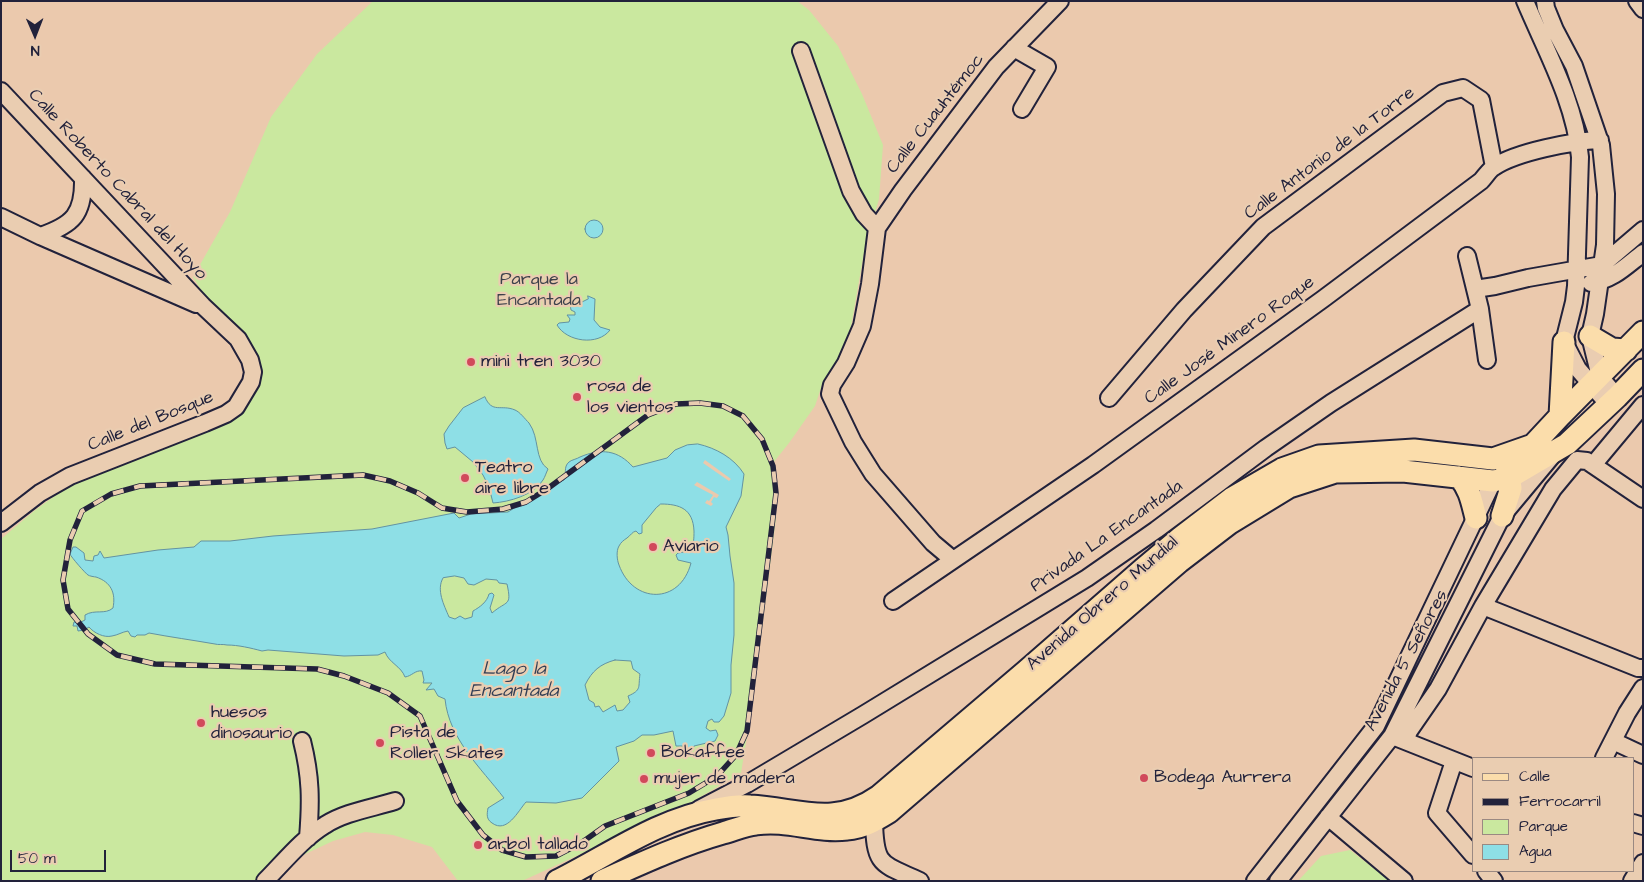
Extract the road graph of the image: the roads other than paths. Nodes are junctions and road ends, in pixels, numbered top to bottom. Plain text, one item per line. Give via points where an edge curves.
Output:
1 (1060, 1) edge
2 (1525, 1) edge
3 (1545, 1) edge
4 (1637, 1) edge
5 (1643, 9) edge
6 (1014, 48) junction
7 (801, 51) dead end
8 (1, 91) edge
9 (1022, 109) dead end
10 (1600, 140) junction
11 (1578, 141) junction
12 (1494, 167) junction
13 (83, 178) junction
14 (1, 217) edge
15 (877, 228) junction
16 (1643, 230) edge
17 (40, 236) junction
18 (1643, 253) edge
19 (1467, 256) dead end
20 (1602, 265) junction
21 (1577, 268) junction
22 (1600, 282) junction
23 (1576, 286) junction
24 (1475, 288) junction
25 (203, 306) junction
26 (1480, 309) junction
27 (1643, 332) edge
28 (1590, 336) junction
29 (1564, 342) junction
30 (1626, 350) junction
31 (1487, 360) dead end
32 (1643, 370) edge
33 (1596, 381) junction
34 (1109, 398) dead end
35 (1613, 401) junction
36 (1643, 405) edge
37 (1560, 416) junction
38 (1557, 450) junction
39 (1590, 463) junction
40 (1501, 472) junction
41 (1459, 477) junction
42 (1643, 499) edge
43 (1502, 516) junction
44 (1476, 518) junction
45 (1, 523) edge
46 (952, 559) junction
47 (893, 601) dead end
48 (1483, 606) junction
49 (1643, 668) edge
50 (1643, 688) edge
51 (1376, 726) junction
52 (1399, 738) junction
53 (302, 741) dead end
54 (1613, 741) junction
55 (1643, 754) edge
56 (1605, 757) edge
57 (1454, 760) junction
58 (1472, 768) edge
59 (747, 784) junction
60 (395, 801) dead end
61 (750, 806) junction
62 (694, 814) junction
63 (1328, 817) junction
64 (874, 821) junction
65 (308, 838) junction
66 (1472, 854) edge
67 (1643, 863) edge
68 (1261, 878) edge
69 (265, 881) edge
70 (557, 881) edge
71 (602, 881) edge
72 (920, 881) edge
73 (1278, 881) edge
74 (1404, 881) edge
75 (1632, 881) edge

1 - 6 street, Calle Cuauhtémoc
2 - 11 street via 1570,106
3 - 10 street via 1555,30 1574,66
4 - 5 street
6 - 9 street via 1048,67
6 - 15 street, Calle Cuauhtémoc via 936,145
7 - 15 street via 851,191 864,214
8 - 13 street, Calle Roberto Cabral del Hoyo
10 - 11 street, Calle José Minero Roque
10 - 20 street via 1606,194
11 - 12 street, Calle José Minero Roque via 1519,156
11 - 21 street
12 - 34 street, Calle Antonio de la Torre via 1481,100 1462,88 1443,93 1263,226 1184,310
12 - 46 street, Calle José Minero Roque via 1481,181 1323,299 1093,465
13 - 17 street via 82,202 75,216 58,230
13 - 25 street, Calle Roberto Cabral del Hoyo
14 - 17 street
15 - 46 street via 862,326 830,394 873,474 933,543
16 - 20 street
17 - 25 street
18 - 22 street via 1614,276
19 - 24 street
20 - 21 street
20 - 22 street
21 - 23 street
21 - 24 street
22 - 23 street
22 - 28 street
23 - 29 street
24 - 26 street
25 - 45 street, Calle del Bosque via 238,339 250,360 251,382 236,407 205,423 70,476 40,493
26 - 31 street
26 - 59 street, Privada La Encantada via 1266,448 1087,578
27 - 30 main road, Avenida Obrero Mundial
28 - 30 main road via 1612,350
28 - 33 street
29 - 33 street via 1578,369
29 - 37 main road
30 - 33 main road, Avenida Obrero Mundial
32 - 35 main road
33 - 35 street
33 - 37 main road, Avenida Obrero Mundial
35 - 38 main road
36 - 39 street
37 - 40 main road, Avenida Obrero Mundial
38 - 40 main road
38 - 43 street, Avenida 5 Señores
39 - 42 street
39 - 48 street via 1577,460 1553,489
40 - 41 main road, Avenida Obrero Mundial
40 - 43 main road via 1511,488
40 - 44 street, Avenida 5 Señores
40 - 61 main road, Avenida Obrero Mundial via 1414,450 1319,456 1282,469 1232,498 1181,537 866,805 826,815
41 - 44 main road via 1466,484
41 - 64 main road, Avenida Obrero Mundial via 1403,471 1335,472 1289,487 1230,522 1179,562 889,812
43 - 52 street, Avenida 5 Señores
44 - 51 street, Avenida 5 Señores
46 - 47 street, Calle José Minero Roque
48 - 49 street
48 - 52 street via 1438,688 1409,731
50 - 54 street
51 - 52 street
51 - 68 street, Avenida 5 Señores
52 - 57 street
52 - 63 street, Avenida 5 Señores
53 - 65 street via 311,791
54 - 55 street
54 - 56 street
57 - 58 street
57 - 66 street via 1437,813
59 - 61 street via 741,795
59 - 62 street, Privada La Encantada via 701,807
60 - 65 street via 334,820
61 - 62 main road, Avenida Obrero Mundial
62 - 70 main road, Avenida Obrero Mundial via 653,829
63 - 73 street, Avenida 5 Señores
63 - 74 street
64 - 71 main road, Avenida Obrero Mundial via 847,829 781,822 750,825 710,836
64 - 72 street via 878,857 884,864
65 - 69 street
67 - 75 street

